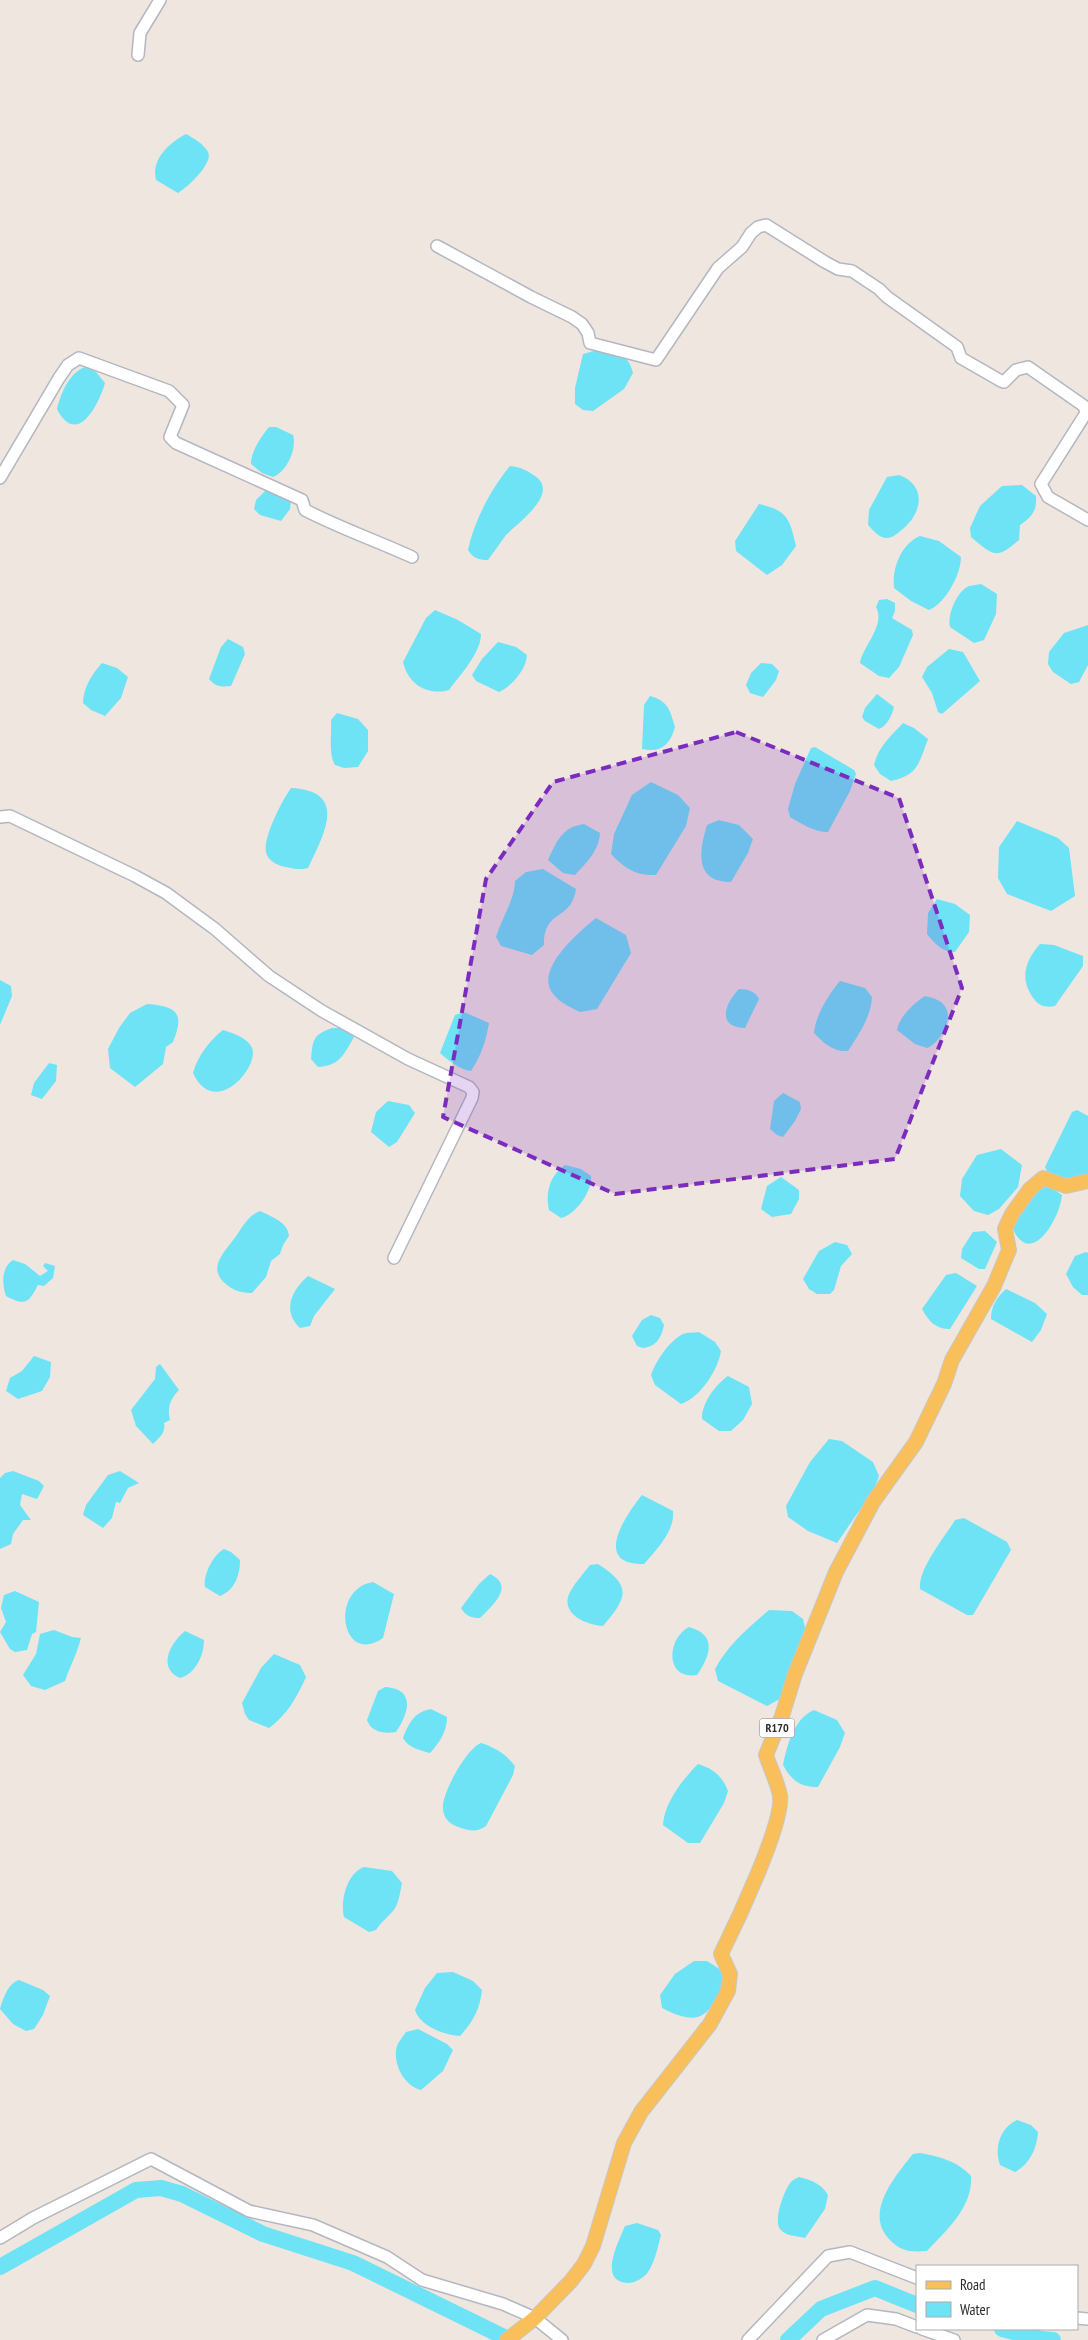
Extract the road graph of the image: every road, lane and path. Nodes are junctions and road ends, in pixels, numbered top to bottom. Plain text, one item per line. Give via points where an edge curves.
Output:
1 (160, 0) edge
2 (138, 56) dead end
3 (437, 246) dead end
4 (0, 478) edge
5 (1088, 520) edge
6 (412, 557) dead end
7 (0, 818) edge
8 (1088, 1181) edge
9 (394, 1258) dead end
10 (0, 2238) edge
11 (916, 2278) edge
12 (534, 2318) junction
13 (916, 2327) edge
14 (925, 2330) edge
15 (507, 2340) edge
16 (562, 2340) edge
17 (748, 2340) edge
18 (823, 2340) edge
19 (954, 2340) edge

1 - 2 street via 140,33
3 - 5 street via 572,317 582,324 590,343 656,360 718,268 742,247 751,233 766,225 825,262 852,272 880,289 957,347 960,358 1004,382 1016,370 1028,367 1084,406 1086,414 1041,484 1048,497
4 - 6 street via 59,378 78,358 174,395 183,405 170,437 176,442 302,500 305,510 332,524
7 - 9 street via 10,816 166,893 215,929 269,976 322,1011 408,1059 469,1087 473,1092 472,1098
8 - 12 main road, R170 via 1066,1186 1042,1178 1012,1214 1005,1229 1009,1250 994,1286 952,1360 916,1442 873,1502 851,1542 807,1644 766,1756 780,1796 762,1862 721,1954 730,1974 728,1991 710,2024 641,2112 624,2143 593,2246 584,2264
10 - 12 street via 151,2159 249,2211 313,2225 387,2257 422,2280 503,2304
11 - 17 street via 850,2252 828,2256
12 - 15 main road, R170
12 - 16 street
13 - 18 street via 896,2319 867,2315
14 - 19 street

